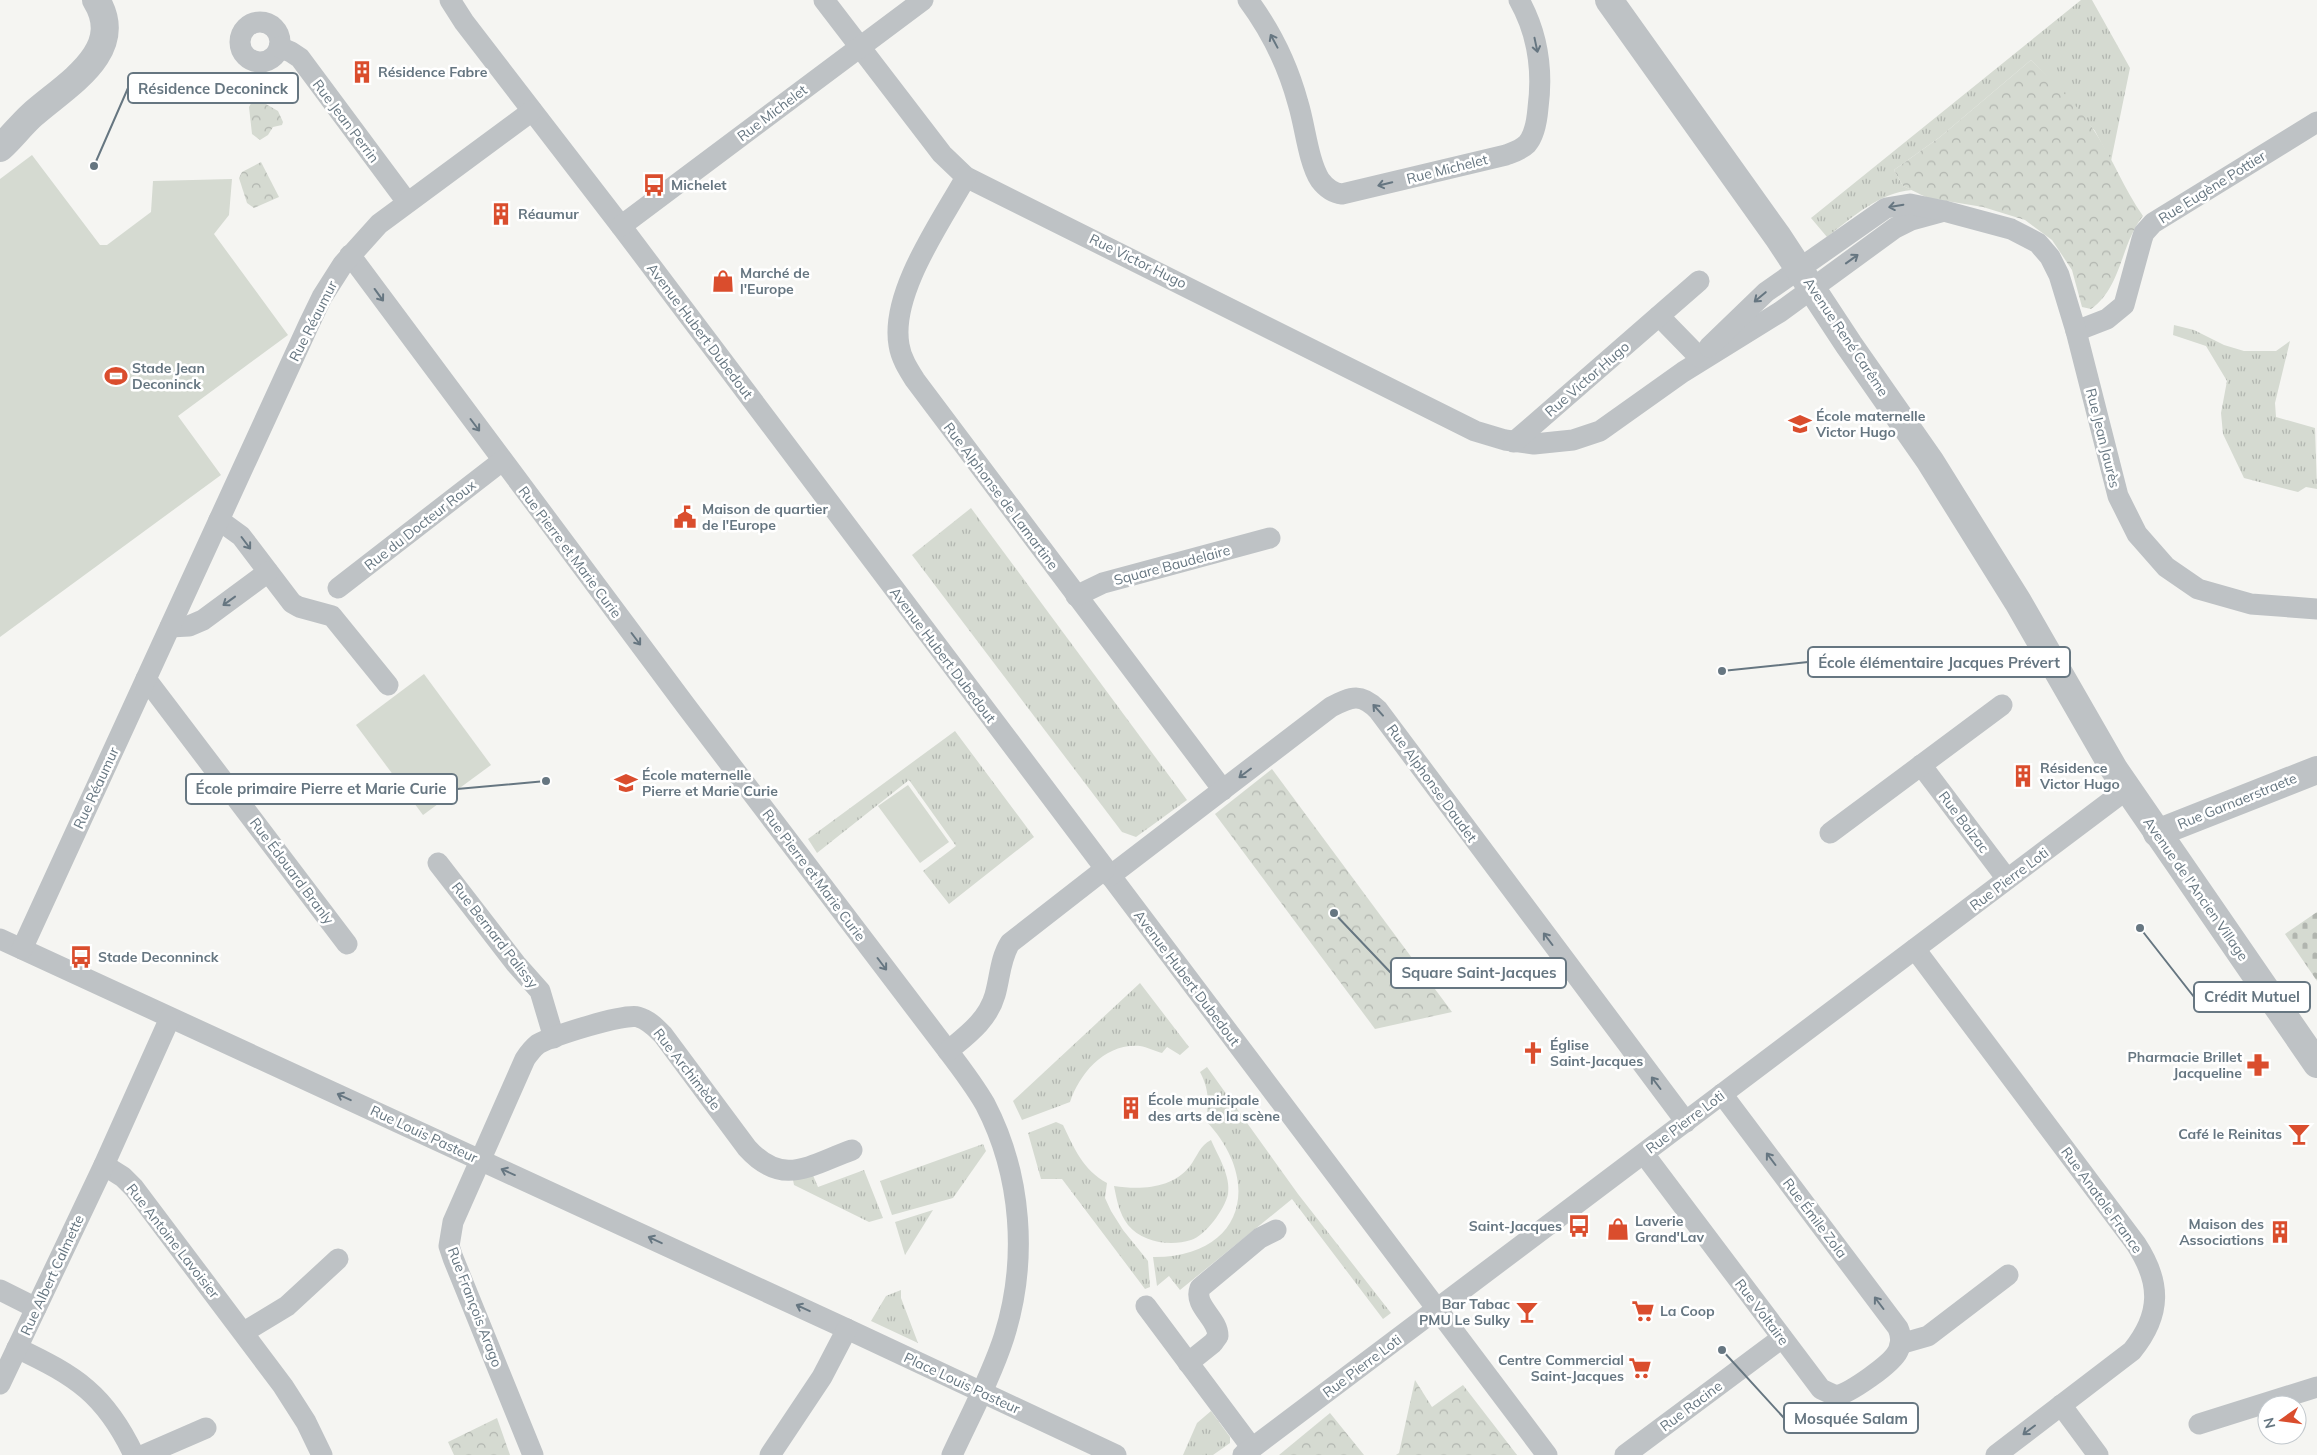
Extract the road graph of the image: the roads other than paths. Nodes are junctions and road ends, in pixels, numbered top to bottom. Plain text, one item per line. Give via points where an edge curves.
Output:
1 (76, 0) edge
2 (96, 0) edge
3 (450, 0) edge
4 (824, 0) edge
5 (923, 0) edge
6 (1248, 0) edge
7 (1519, 0) edge
8 (1609, 0) edge
9 (280, 47) dead end
10 (860, 47) junction
11 (63, 89) junction
12 (532, 111) junction
13 (31, 116) junction
14 (2317, 122) edge
15 (0, 133) edge
16 (0, 148) edge
17 (966, 177) junction
18 (407, 202) junction
19 (621, 226) junction
20 (350, 255) junction
21 (1806, 278) junction
22 (1699, 281) dead end
23 (1659, 316) junction
24 (2076, 331) junction
25 (1699, 357) junction
26 (1683, 372) junction
27 (1514, 442) junction
28 (502, 461) junction
29 (219, 520) junction
30 (1270, 538) dead end
31 (268, 572) junction
32 (338, 588) dead end
33 (1076, 596) junction
34 (2317, 609) edge
35 (170, 628) junction
36 (146, 678) junction
37 (388, 685) dead end
38 (2002, 705) dead end
39 (1921, 765) junction
40 (2317, 770) edge
41 (2127, 789) junction
42 (1222, 790) junction
43 (1830, 833) dead end
44 (2157, 833) junction
45 (438, 863) dead end
46 (1107, 873) junction
47 (2008, 879) junction
48 (0, 939) edge
49 (347, 944) dead end
50 (22, 949) junction
51 (1915, 949) junction
52 (170, 1018) junction
53 (554, 1038) junction
54 (948, 1051) junction
55 (2317, 1064) edge
56 (1722, 1094) junction
57 (1686, 1122) junction
58 (852, 1150) dead end
59 (1644, 1154) junction
60 (480, 1160) junction
61 (104, 1166) junction
62 (1276, 1230) dead end
63 (338, 1259) dead end
64 (2008, 1275) dead end
65 (0, 1290) edge
66 (1146, 1306) dead end
67 (36, 1308) junction
68 (1438, 1309) junction
69 (847, 1328) junction
70 (244, 1332) junction
71 (1782, 1338) junction
72 (1900, 1344) junction
73 (17, 1348) junction
74 (1188, 1363) junction
75 (0, 1384) edge
76 (2317, 1387) edge
77 (981, 1392) junction
78 (2061, 1406) junction
79 (2199, 1424) dead end
80 (206, 1428) dead end
81 (1247, 1451) edge
82 (134, 1455) edge
83 (144, 1455) edge
84 (322, 1455) edge
85 (533, 1455) edge
86 (770, 1455) edge
87 (952, 1455) edge
88 (1116, 1455) edge
89 (1547, 1455) edge
90 (1625, 1455) edge
91 (1996, 1455) edge
92 (2098, 1455) edge

1 - 11 street via 86,16 89,40 84,59
2 - 11 street via 104,18 102,41 90,64
3 - 12 street, Avenue Hubert Dubedout
4 - 10 street, Rue Victor Hugo
5 - 10 street, Rue Michelet
7 -> 6 street, Rue Michelet via 1537,45 1540,81 1535,128 1528,143 1516,152 1348,193 1333,192 1316,173 1292,84 1277,46
8 - 21 street, Avenue René Carême
9 - 18 street, Rue Jean Perrin via 300,58
10 - 17 street, Rue Victor Hugo via 942,154
10 - 19 street, Rue Michelet
11 - 13 street
12 - 18 street, Rue Réaumur
12 - 19 street, Avenue Hubert Dubedout
13 - 15 street
13 - 16 street
14 - 24 street, Rue Eugène Pottier via 2153,223 2144,232 2124,305 2107,320
17 - 27 street, Rue Victor Hugo via 1475,431
17 - 33 street, Rue Alphonse de Lamartine via 906,288 897,328 901,354 914,380
18 - 20 street, Rue Réaumur via 379,224
19 - 46 street, Avenue Hubert Dubedout
20 -> 28 street, Rue Pierre et Marie Curie
20 - 29 street, Rue Réaumur via 322,297
21 - 24 street, Rue Jean Jaurès via 1886,208 1910,204 2011,228 2038,243 2055,266
21 -> 25 street, Rue Victor Hugo via 1756,300
21 - 26 street, Rue Victor Hugo via 1756,328
21 - 41 street, Avenue René Carême via 1966,515
22 - 23 street, Rue Victor Hugo
23 - 25 street
23 - 27 street, Rue Victor Hugo
24 - 34 street, Rue Jean Jaurès via 2121,505 2137,534 2158,560 2184,581 2221,597 2264,606
25 - 26 street, Rue Victor Hugo
26 - 27 street, Rue Victor Hugo via 1625,415 1590,435 1554,443
28 - 32 street, Rue du Docteur Roux
28 -> 54 street, Rue Pierre et Marie Curie
29 -> 31 street via 241,536
29 - 35 street, Rue Réaumur
30 - 33 street, Square Baudelaire via 1103,583
31 -> 35 street via 203,620 189,626
31 - 37 street via 292,603 332,616
33 - 42 street, Rue Alphonse de Lamartine
35 - 36 street, Rue Réaumur
36 - 49 street, Rue Édouard Branly
36 - 50 street, Rue Réaumur
38 - 39 street
39 - 43 street
39 - 47 street, Rue Balzac
40 - 44 street, Rue Garnaerstraete
41 - 44 street, Avenue de l'Ancien Village
41 - 47 street, Rue Pierre Loti
42 - 46 street, Rue Alphonse Daudet
57 -> 42 street, Rue Alphonse Daudet via 1378,710 1367,700 1354,698 1332,707
44 - 55 street, Avenue de l'Ancien Village
45 - 53 street, Rue Bernard Palissy via 540,992
46 - 54 street, Rue Alphonse Daudet via 1010,944 1003,957 996,994 990,1007 976,1028
46 - 68 street, Avenue Hubert Dubedout
47 - 51 street, Rue Pierre Loti
48 - 50 street, Rue Louis Pasteur
50 - 52 street, Rue Louis Pasteur
51 - 56 street, Rue Pierre Loti
51 - 78 street, Rue Anatole France via 2136,1244 2153,1279 2154,1308 2138,1343
60 -> 52 street, Rue Louis Pasteur
52 - 61 street
53 - 58 street, Rue Archimède via 618,1018 639,1017 663,1035 747,1148 763,1164 777,1170 799,1170
53 - 60 street, Rue Archimède via 539,1044 526,1058
54 - 77 street, Rue Pierre et Marie Curie via 978,1093 998,1132 1008,1161 1018,1212 1019,1245 1011,1311
56 - 57 street, Rue Pierre Loti
72 -> 56 street, Rue Émile Zola via 1898,1328
57 - 59 street, Rue Pierre Loti
59 - 68 street, Rue Pierre Loti
59 - 71 street, Rue Voltaire
69 -> 60 street, Rue Louis Pasteur
60 - 85 street, Rue François Arago via 453,1222 450,1246
61 - 67 street, Rue Albert Calmette
61 - 70 street, Rue Antoine Lavoisier via 134,1188
62 - 74 street via 1260,1238 1200,1288 1200,1301 1216,1323 1218,1336
63 - 70 street via 287,1306
64 - 72 street via 1928,1336
65 - 67 street
66 - 74 street
67 - 73 street, Rue Albert Calmette
68 - 81 street, Rue Pierre Loti
68 - 89 street
69 - 77 street, Place Louis Pasteur
69 - 86 street via 822,1376
70 - 84 street, Rue Antoine Lavoisier via 292,1398
71 - 72 street, Rue Voltaire via 1821,1390 1836,1396 1850,1391 1891,1360
71 - 90 street, Rue Racine
73 - 75 street, Rue Albert Calmette
73 - 82 street via 76,1379 110,1413
74 - 81 street
76 - 79 street
77 - 87 street, Rue Pierre et Marie Curie
77 - 88 street, Place Louis Pasteur
78 -> 91 street, Rue Anatole France
78 - 92 street
80 - 83 street

